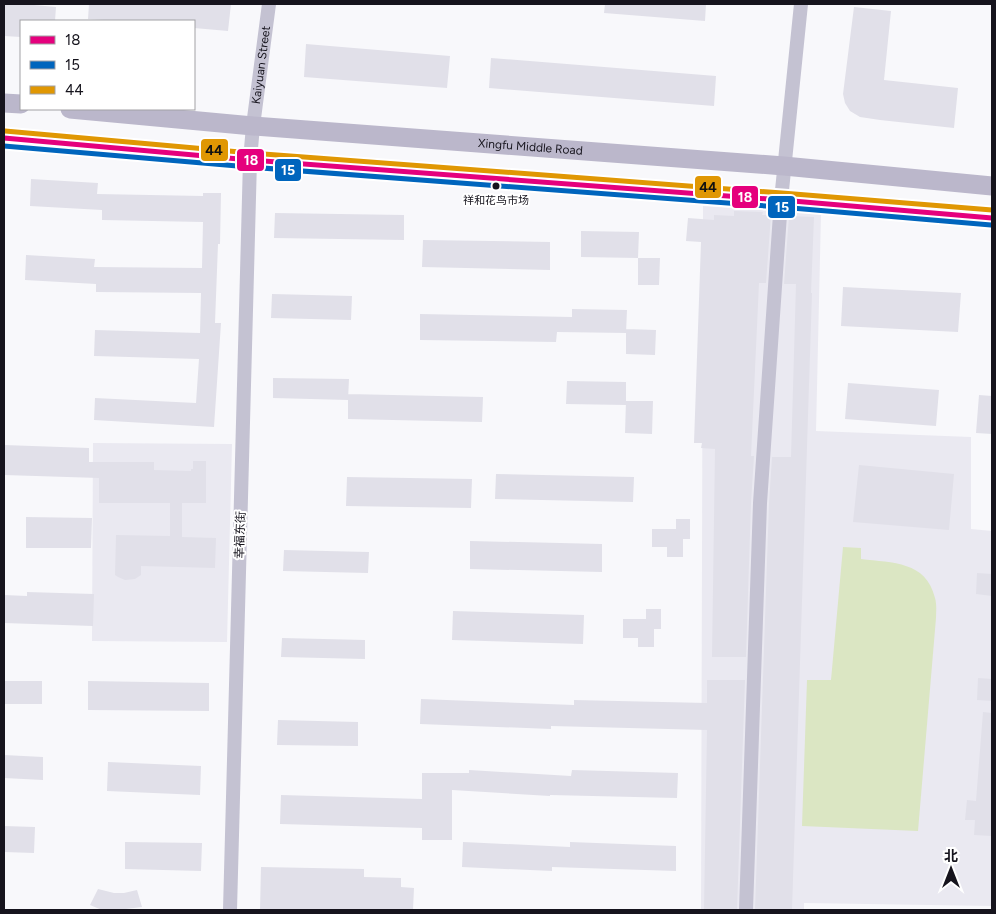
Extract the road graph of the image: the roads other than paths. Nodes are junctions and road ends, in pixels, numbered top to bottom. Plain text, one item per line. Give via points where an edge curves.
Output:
1 (269, 4) edge
2 (801, 4) edge
3 (4, 102) edge
4 (20, 104) edge
5 (81, 110) edge
6 (253, 126) junction
7 (4, 138) edge
8 (250, 160) junction
9 (784, 166) junction
10 (992, 186) edge
11 (781, 200) junction
12 (992, 218) edge
13 (230, 910) edge
14 (746, 910) edge

1 - 6 street, Kaiyuan Street
2 - 9 street
3 - 4 main road
5 - 6 main road, Xingfu Middle Road
6 - 8 street, Kaiyuan Street
6 - 9 main road, Xingfu Middle Road
7 - 8 main road
8 - 11 main road
8 - 13 street, 幸福东街
9 - 10 main road, Xingfu Middle Road
9 - 11 street
11 - 12 main road
11 - 14 street via 760,503

